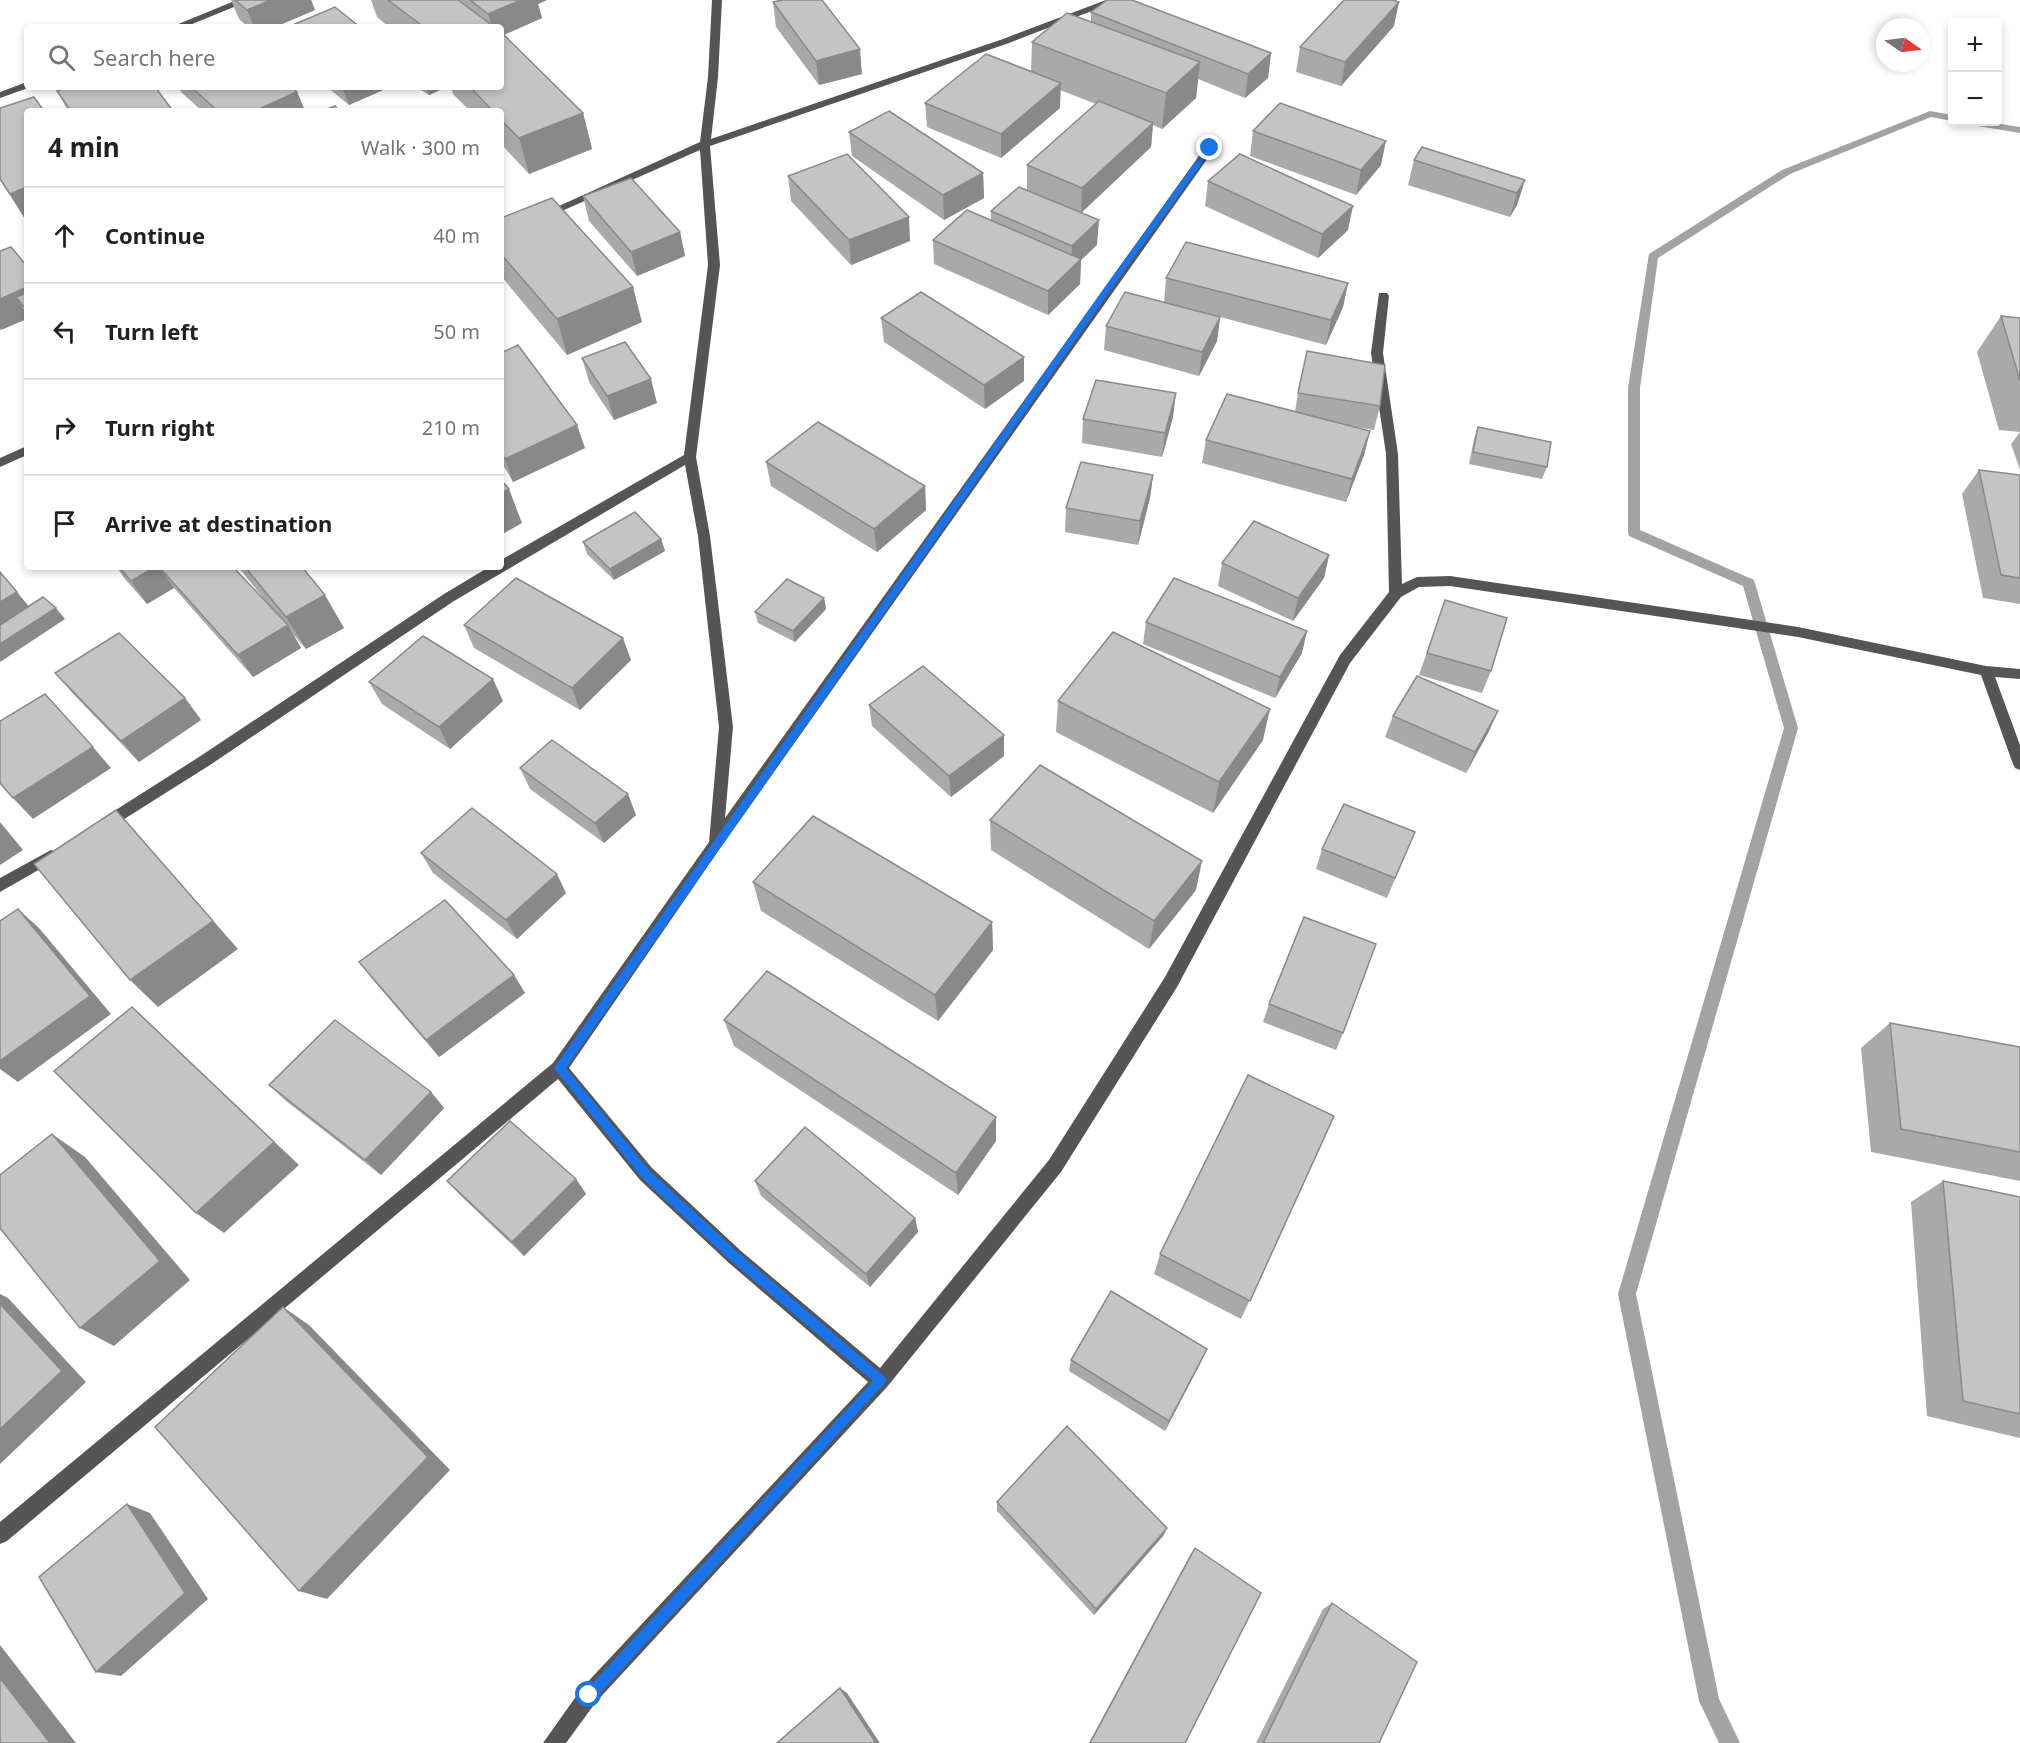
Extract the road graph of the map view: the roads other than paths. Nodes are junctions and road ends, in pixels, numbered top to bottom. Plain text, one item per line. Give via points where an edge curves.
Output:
1 (246, 0) edge
2 (717, 0) edge
3 (1115, 0) edge
4 (184, 24) edge
5 (24, 86) edge
6 (0, 95) edge
7 (705, 144) junction
8 (1210, 148) dead end
9 (533, 220) edge
10 (1383, 296) dead end
11 (24, 451) edge
12 (690, 457) junction
13 (0, 463) edge
14 (504, 565) edge
15 (495, 570) edge
16 (1396, 594) junction
17 (1986, 671) junction
18 (2020, 674) edge
19 (2020, 764) edge
20 (88, 834) edge
21 (716, 843) junction
22 (68, 846) edge
23 (0, 886) edge
24 (559, 1068) junction
25 (881, 1381) junction
26 (0, 1534) edge
27 (553, 1743) edge

1 - 4 street
2 - 7 street via 714,78
3 - 7 street
5 - 6 street
7 - 9 street
7 - 12 street via 714,265
8 - 21 street
10 - 16 street via 1377,353 1392,454
11 - 13 street
12 - 14 street
12 - 21 street via 704,536 726,727
15 - 20 street via 156,794
16 - 17 street via 1417,582 1450,581 1798,632
16 - 25 street via 1345,659 1171,982 1055,1167
17 - 18 street
17 - 19 street
21 - 24 street
22 - 23 street
24 - 25 street via 646,1174 735,1257
24 - 26 street
25 - 27 street via 589,1695

